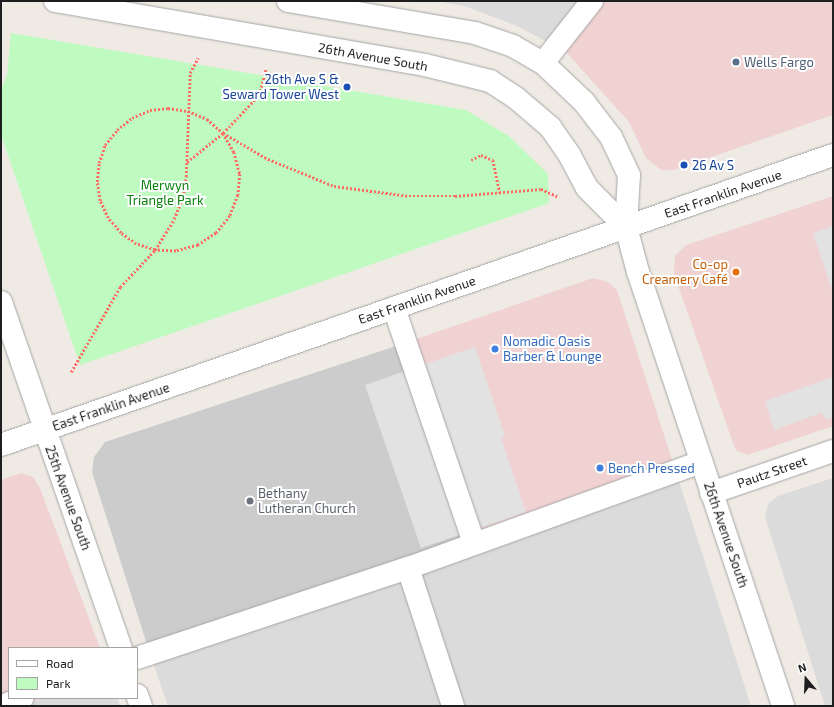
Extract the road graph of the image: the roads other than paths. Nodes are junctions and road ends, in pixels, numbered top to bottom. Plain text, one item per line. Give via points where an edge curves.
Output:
1 (55, 1) edge
2 (288, 1) edge
3 (592, 1) edge
4 (543, 63) junction
5 (833, 155) edge
6 (626, 227) junction
7 (1, 302) edge
8 (394, 308) junction
9 (44, 430) junction
10 (1, 445) edge
11 (833, 451) edge
12 (701, 462) junction
13 (712, 493) junction
14 (474, 543) junction
15 (408, 568) junction
16 (121, 647) edge
17 (138, 658) edge
18 (20, 699) edge
19 (2, 706) edge
20 (453, 706) edge
21 (783, 706) edge

1 - 6 street, 26th Avenue South via 426,65 490,81 516,98 550,127 570,156 587,188
2 - 4 street, 26th Avenue South via 475,33 513,46
3 - 4 street
4 - 6 street, 26th Avenue South via 584,102 611,137 629,175
5 - 6 street, East Franklin Avenue
6 - 8 street, East Franklin Avenue
6 - 12 street, 26th Avenue South via 638,272
7 - 9 street, 25th Avenue South
8 - 9 street, East Franklin Avenue
8 - 14 street
9 - 10 street, East Franklin Avenue
9 - 16 street, 25th Avenue South
11 - 13 street, Pautz Street
12 - 13 street, 26th Avenue South
12 - 14 street
13 - 21 street, 26th Avenue South
14 - 15 street
15 - 17 street
15 - 20 street
18 - 19 street

